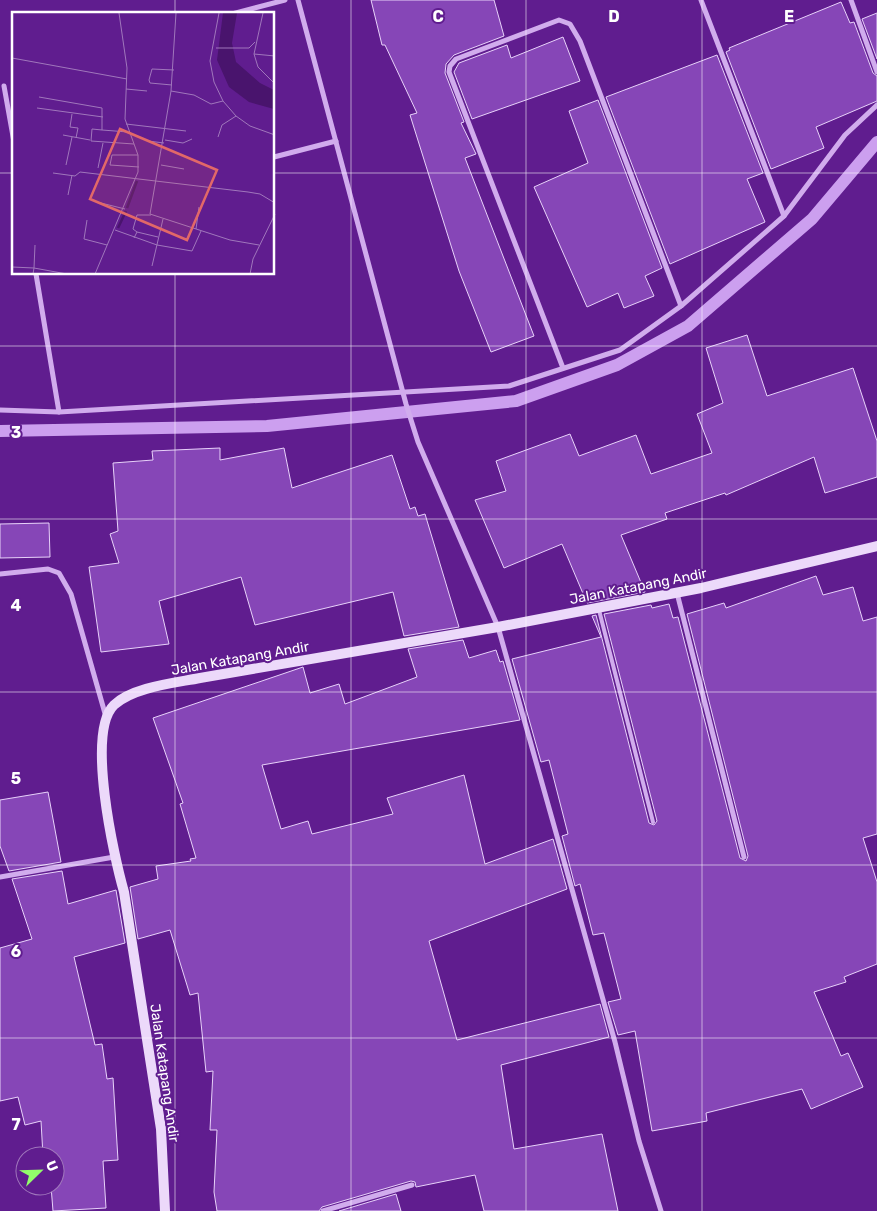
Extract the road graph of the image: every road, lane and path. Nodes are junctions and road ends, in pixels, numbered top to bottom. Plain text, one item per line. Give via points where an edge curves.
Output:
1 (285, 0) edge
2 (298, 0) edge
3 (700, 0) edge
4 (851, 0) edge
5 (240, 12) edge
6 (877, 72) edge
7 (4, 86) dead end
8 (877, 105) edge
9 (12, 131) edge
10 (336, 141) junction
11 (275, 157) edge
12 (784, 216) junction
13 (36, 275) edge
14 (681, 306) junction
15 (563, 368) junction
16 (403, 390) junction
17 (0, 410) edge
18 (59, 412) junction
19 (877, 546) edge
20 (0, 574) edge
21 (676, 593) junction
22 (598, 608) junction
23 (498, 627) junction
24 (106, 719) junction
25 (653, 822) dead end
26 (114, 857) junction
27 (744, 857) dead end
28 (0, 877) edge
29 (412, 1185) dead end
30 (165, 1211) edge
31 (324, 1211) edge
32 (661, 1211) edge

1 - 5 street
2 - 10 street
3 - 12 street
4 - 6 street
7 - 9 street
8 - 12 street via 844,135
10 - 11 street
10 - 16 street
12 - 14 street
13 - 18 street
14 - 15 street via 620,350
14 - 15 street via 580,41 570,24 559,20 456,59 450,66 450,72
15 - 16 street via 509,386
16 - 18 street
16 - 23 street via 418,442
17 - 18 street
19 - 21 street, Jalan Katapang Andir
20 - 24 street via 48,569 59,573 71,594
21 - 22 street, Jalan Katapang Andir
21 - 27 street
22 - 23 street, Jalan Katapang Andir
22 - 25 lane
23 - 24 street, Jalan Katapang Andir via 152,688 120,701
23 - 32 street
24 - 26 street, Jalan Katapang Andir via 103,792
26 - 28 street
26 - 30 street, Jalan Katapang Andir via 127,910 161,1129
29 - 31 street

